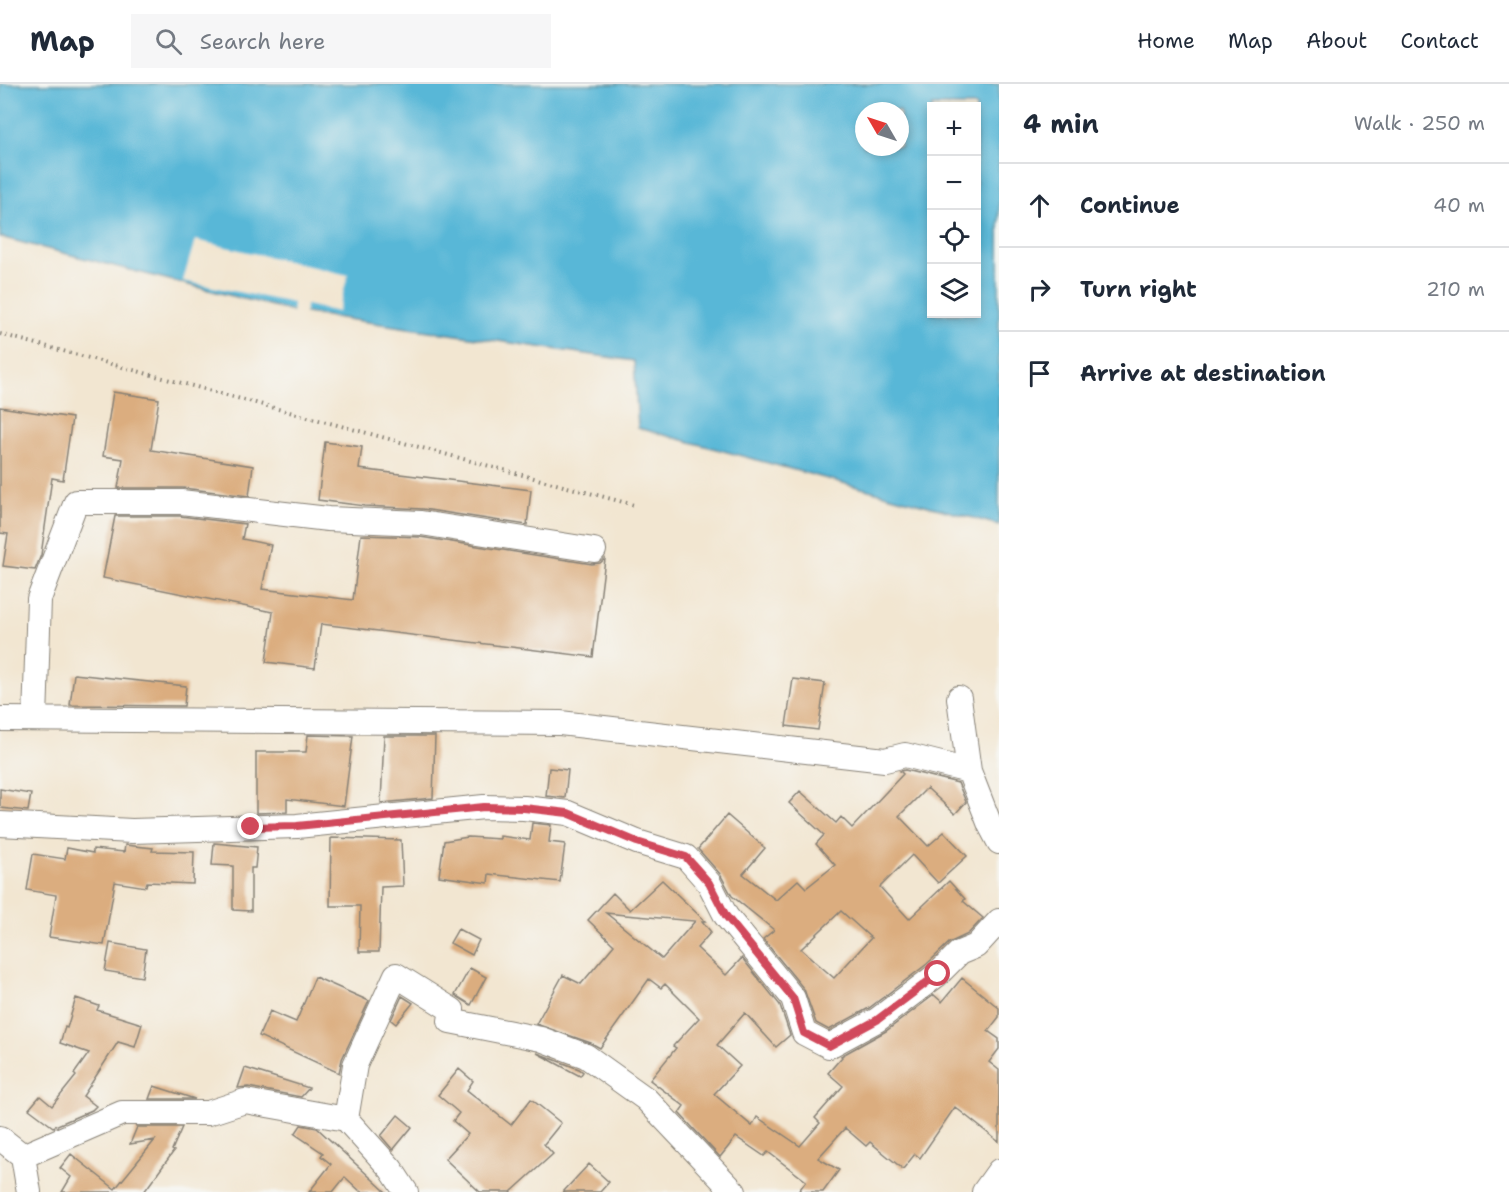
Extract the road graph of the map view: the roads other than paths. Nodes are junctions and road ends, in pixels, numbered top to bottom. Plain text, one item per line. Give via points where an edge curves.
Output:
1 (594, 550) dead end
2 (959, 698) dead end
3 (0, 719) edge
4 (36, 719) junction
5 (969, 771) junction
6 (0, 824) edge
7 (999, 842) edge
8 (999, 921) edge
9 (346, 1119) junction
10 (0, 1137) edge
11 (23, 1156) junction
12 (999, 1171) edge
13 (29, 1192) edge
14 (406, 1192) edge
15 (734, 1192) edge
16 (984, 1192) edge

1 - 4 street via 421,523 328,519 181,502 76,502 39,599
2 - 5 street
3 - 4 street
4 - 5 street via 560,723 885,760 905,755
5 - 7 street
6 - 8 street via 132,831 297,826 484,807 568,813 637,842 686,857 709,883 726,916 793,998 804,1033 829,1046 877,1020 959,953 976,946
9 - 11 street via 245,1101 208,1113 122,1113
9 - 14 street via 391,1169
9 - 15 street via 354,1065 396,975 452,1010 450,1021 542,1039 586,1056 646,1099
10 - 11 street
11 - 13 street
12 - 16 street

